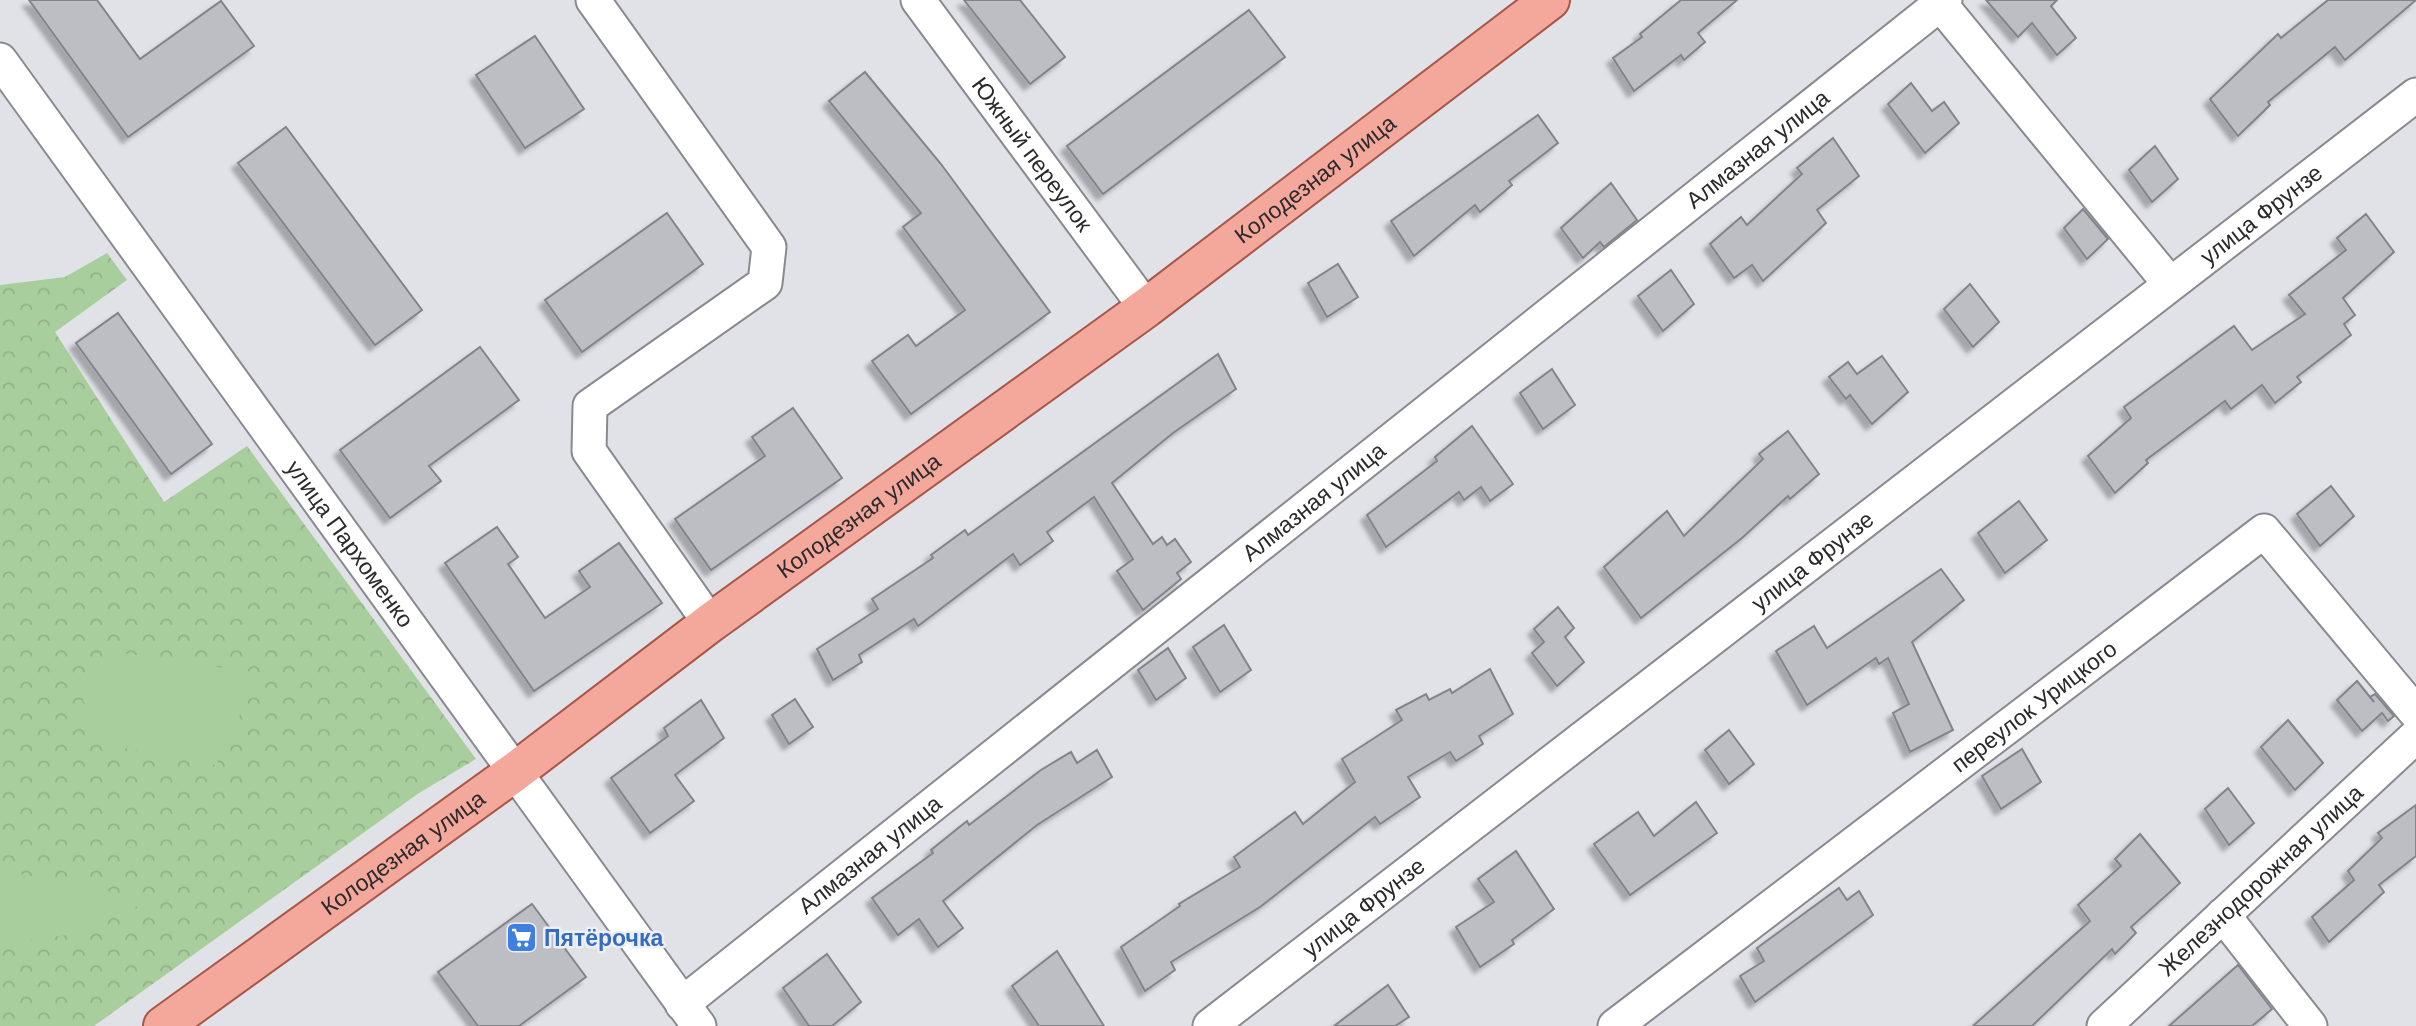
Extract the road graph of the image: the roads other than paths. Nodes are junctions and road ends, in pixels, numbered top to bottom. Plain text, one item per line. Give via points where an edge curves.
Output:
1 (593, 0) edge
2 (918, 0) edge
3 (1550, 0) edge
4 (1941, 1) edge
5 (0, 60) edge
6 (2416, 95) edge
7 (2170, 284) junction
8 (1146, 308) junction
9 (710, 623) junction
10 (2416, 713) edge
11 (2416, 736) edge
12 (516, 771) junction
13 (2223, 915) junction
14 (691, 1015) edge
15 (163, 1026) edge
16 (1210, 1026) edge
17 (1615, 1026) edge
18 (2104, 1026) edge
19 (2310, 1026) edge

1 - 9 street via 769,247 765,283 590,406 589,451
2 - 8 street, Южный переулок
3 - 8 main road, Колодезная улица
4 - 7 street
4 - 14 street, Алмазная улица
5 - 12 street, улица Пархоменко
6 - 7 street, улица Фрунзе
7 - 16 street, улица Фрунзе
8 - 9 main road, Колодезная улица
9 - 12 main road, Колодезная улица
10 - 17 street, переулок Урицкого via 2264,531
11 - 13 street, Железнодорожная улица
12 - 14 street, улица Пархоменко
12 - 15 main road, Колодезная улица
13 - 18 street, Железнодорожная улица
13 - 19 street

